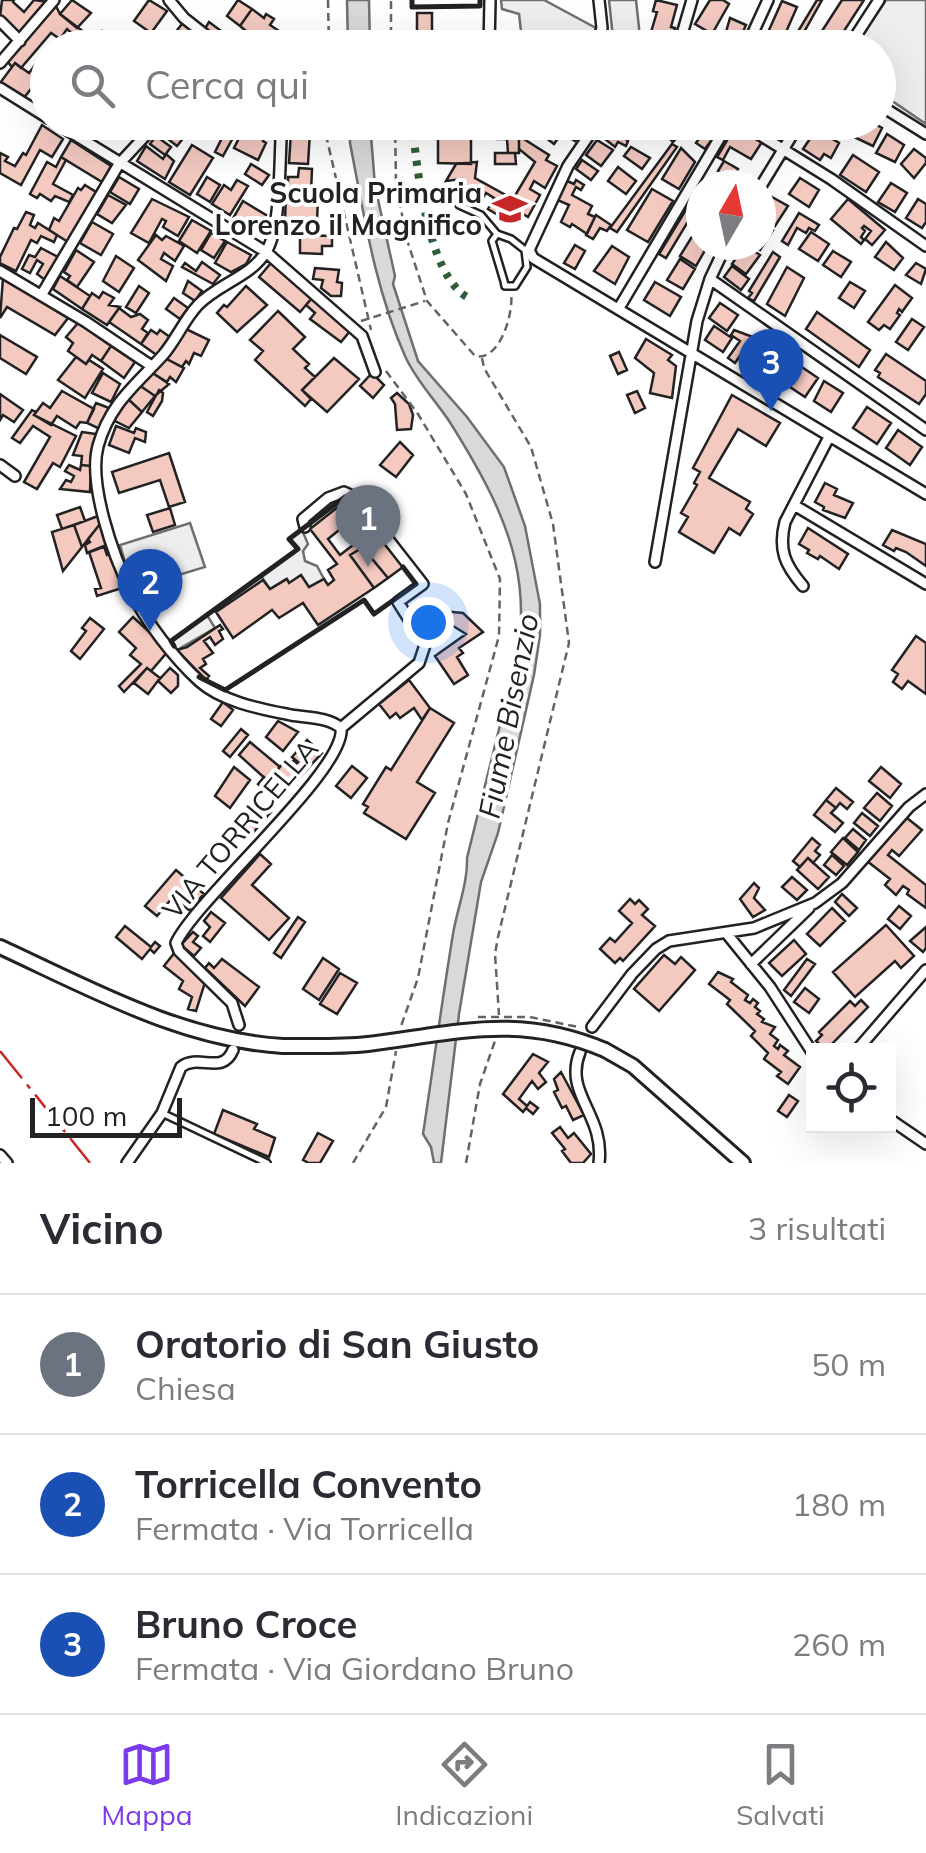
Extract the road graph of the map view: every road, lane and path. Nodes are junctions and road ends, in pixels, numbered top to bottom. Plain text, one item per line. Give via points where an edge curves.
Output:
1 (54, 0) edge
2 (169, 0) edge
3 (328, 0) edge
4 (392, 0) edge
5 (490, 0) edge
6 (599, 0) edge
7 (692, 0) edge
8 (768, 0) edge
9 (880, 0) edge
10 (0, 22) edge
11 (199, 30) edge
12 (329, 30) edge
13 (391, 30) edge
14 (489, 30) edge
15 (601, 30) edge
16 (683, 30) edge
17 (754, 30) edge
18 (860, 30) edge
19 (20, 41) junction
20 (0, 63) edge
21 (0, 88) edge
22 (30, 107) edge
23 (896, 115) edge
24 (926, 134) edge
25 (82, 140) edge
26 (141, 140) edge
27 (281, 140) edge
28 (327, 140) edge
29 (395, 140) edge
30 (584, 140) edge
31 (718, 140) edge
32 (770, 140) edge
33 (789, 140) edge
34 (784, 148) junction
35 (119, 164) junction
36 (771, 170) edge
37 (458, 198) dead end
38 (497, 234) junction
39 (926, 246) edge
40 (527, 250) junction
41 (266, 252) junction
42 (719, 260) edge
43 (0, 271) edge
44 (710, 279) junction
45 (510, 286) junction
46 (42, 294) junction
47 (427, 301) junction
48 (619, 308) junction
49 (368, 320) junction
50 (372, 336) dead end
51 (692, 352) junction
52 (482, 358) junction
53 (150, 365) junction
54 (379, 368) joint
55 (926, 430) edge
56 (829, 437) junction
57 (0, 465) edge
58 (15, 476) dead end
59 (926, 494) edge
60 (794, 505) junction
61 (305, 527) dead end
62 (656, 562) dead end
63 (926, 584) edge
64 (804, 586) dead end
65 (341, 728) junction
66 (926, 794) edge
67 (815, 902) junction
68 (727, 934) junction
69 (0, 948) edge
70 (751, 964) junction
71 (926, 970) edge
72 (239, 1025) dead end
73 (592, 1027) dead end
74 (398, 1035) dead end
75 (807, 1043) edge
76 (863, 1043) edge
77 (233, 1050) dead end
78 (396, 1050) dead end
79 (580, 1052) dead end
80 (162, 1113) junction
81 (896, 1123) edge
82 (926, 1144) edge
83 (0, 1155) edge
84 (8, 1163) edge
85 (126, 1163) edge
86 (267, 1163) edge
87 (353, 1163) edge
88 (466, 1163) edge
89 (599, 1163) edge
90 (743, 1163) edge

1 - 19 street
2 - 11 street
3 - 12 path
4 - 13 path
5 - 14 street
6 - 15 street
7 - 16 street
8 - 17 street
9 - 18 street
10 - 19 street
19 - 20 street
21 - 22 street
23 - 24 street
25 - 35 street
26 - 35 street
27 - 41 street via 275,225
28 - 49 path
29 - 47 path via 407,240
30 - 40 street
31 - 48 street
32 - 34 street
33 - 34 street
34 - 36 street
34 - 39 street
35 - 41 street
35 - 46 street
37 - 38 lane
38 - 40 lane
38 - 45 lane via 492,241
40 - 45 lane via 522,278
40 - 48 street
41 - 53 street, VIA TORRICELLA via 194,308
41 - 54 street via 362,336
42 - 44 street
43 - 46 street
44 - 51 street
44 - 55 street
45 - 52 path via 513,304 498,346
46 - 53 street
47 - 49 path
47 - 52 path
48 - 51 street
49 - 50 path
51 - 56 street
51 - 62 street
52 - 88 path via 531,447 553,524 569,642 498,938 500,1009
53 - 65 street, VIA TORRICELLA via 111,414 95,467 131,592 210,689
54 - 74 path via 418,414 466,494 500,578 502,613 448,824 418,978
56 - 59 street
56 - 60 street
57 - 58 street
60 - 63 street
60 - 64 street via 781,549
61 - 65 street via 303,518 328,498 344,492 355,497 422,584 398,602 425,646 419,663
65 - 72 street, VIA TORRICELLA via 336,749 300,796 177,939 179,951 232,1003
66 - 67 street via 842,883
67 - 68 street
67 - 70 street
68 - 70 street
68 - 73 street via 669,941 656,949
69 - 90 street, bridge via 174,1024 225,1038 351,1046 510,1026 560,1034 634,1066
70 - 75 street
71 - 76 street
77 - 80 street via 220,1064 185,1064
78 - 87 path via 386,1107
79 - 89 street via 574,1078 598,1126
80 - 85 street
80 - 86 lane
81 - 82 street
83 - 84 street

